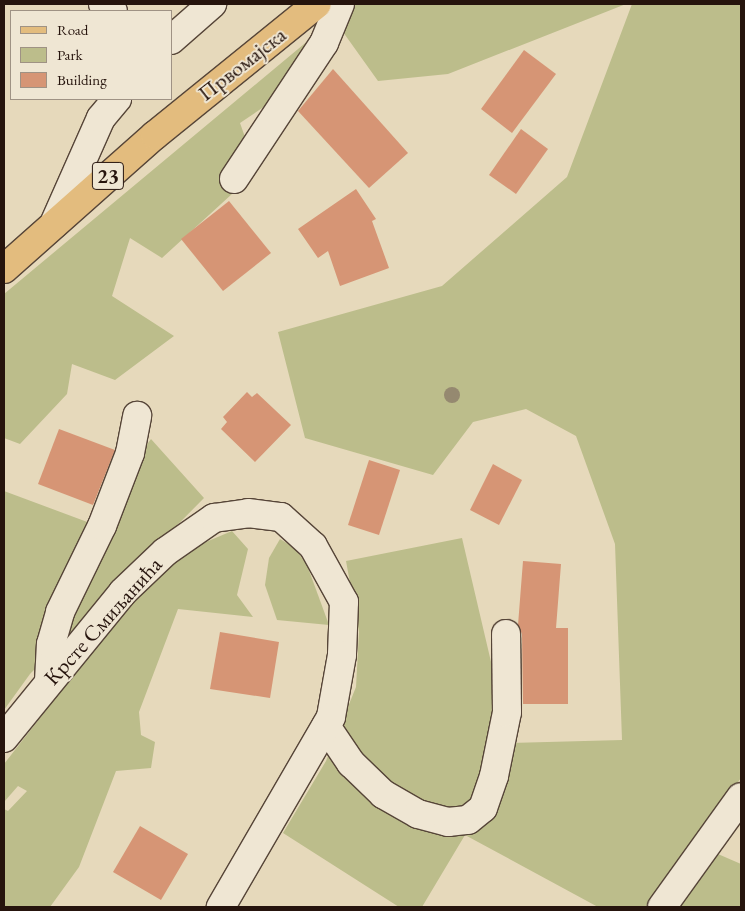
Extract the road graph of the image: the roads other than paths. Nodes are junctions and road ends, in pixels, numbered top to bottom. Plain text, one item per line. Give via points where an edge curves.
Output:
1 (212, 4) edge
2 (317, 4) edge
3 (340, 4) edge
4 (172, 39) edge
5 (109, 109) edge
6 (234, 179) dead end
7 (54, 224) junction
8 (4, 269) edge
9 (137, 416) dead end
10 (506, 634) dead end
11 (49, 681) junction
12 (326, 726) junction
13 (4, 738) edge
14 (741, 797) edge
15 (221, 907) edge
16 (662, 907) edge

1 - 4 street
2 - 7 main road, Првомајска / 23 via 154,135
3 - 6 street via 324,43
5 - 7 street, Првомајска
7 - 8 main road, Првомајска / 23
9 - 11 street via 130,453 105,517 60,612 51,644
10 - 12 street via 507,712 494,776 482,808 468,820 448,822 418,814 383,794 351,763
11 - 12 street, Крсте Смиљанића via 123,592 165,552 214,518 248,513 281,517 313,546 344,602 342,655 331,717
11 - 13 street, Крсте Смиљанића
12 - 15 street, Крсте Смиљанића
14 - 16 street

